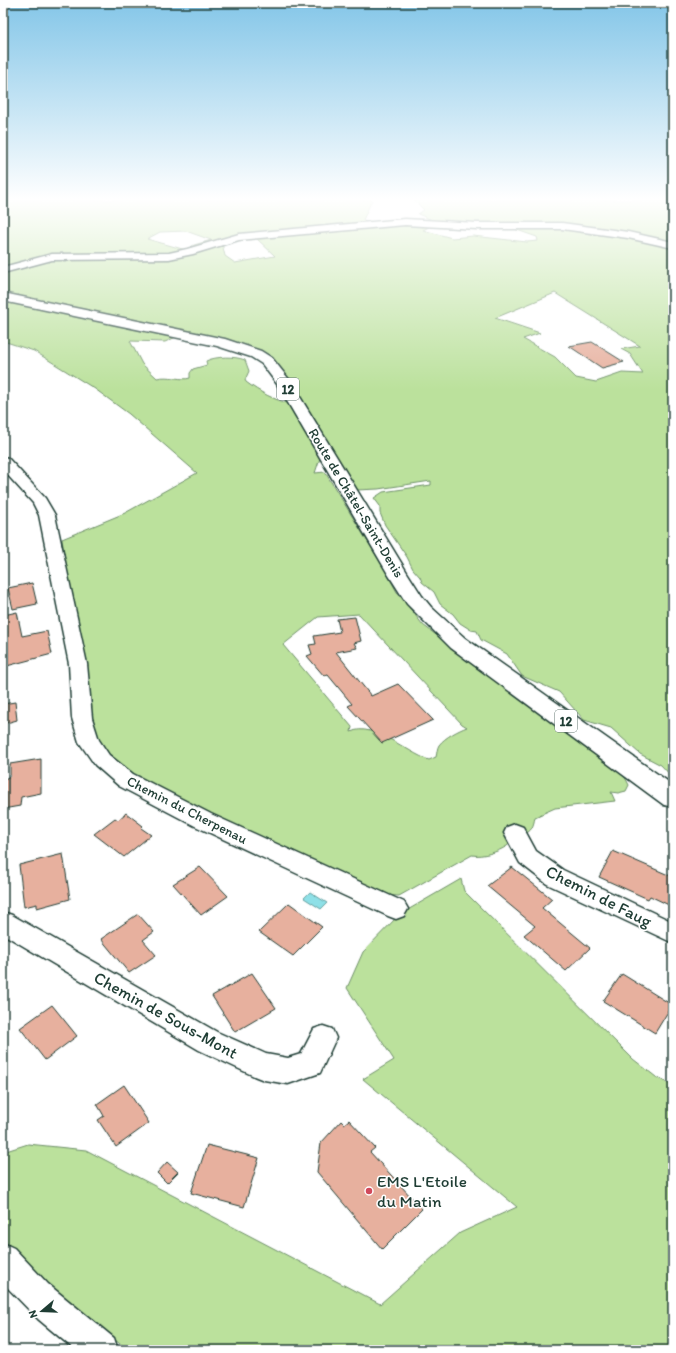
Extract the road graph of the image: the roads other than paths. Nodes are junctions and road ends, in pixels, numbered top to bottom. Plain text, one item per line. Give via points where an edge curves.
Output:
1 (29, 263) edge
2 (3, 270) edge
3 (3, 297) edge
4 (3, 460) edge
5 (673, 798) edge
6 (515, 833) dead end
7 (396, 909) dead end
8 (3, 922) edge
9 (673, 933) edge
10 (323, 1038) dead end
11 (3, 1259) edge
12 (102, 1350) edge

1 - 2 street
3 - 5 main road, Route de Châtel-Saint-Denis / 12 via 220,342 256,354 266,361 284,382 414,600 434,622 458,643
4 - 7 street, Chemin du Cherpenau via 40,501 47,516 78,664 82,718 89,742 102,760 126,780 203,820
6 - 9 street, Chemin de Faug via 528,856 555,877
8 - 10 street, Chemin de Sous-Mont via 208,1041 264,1068 288,1071 310,1064
11 - 12 street via 17,1277

